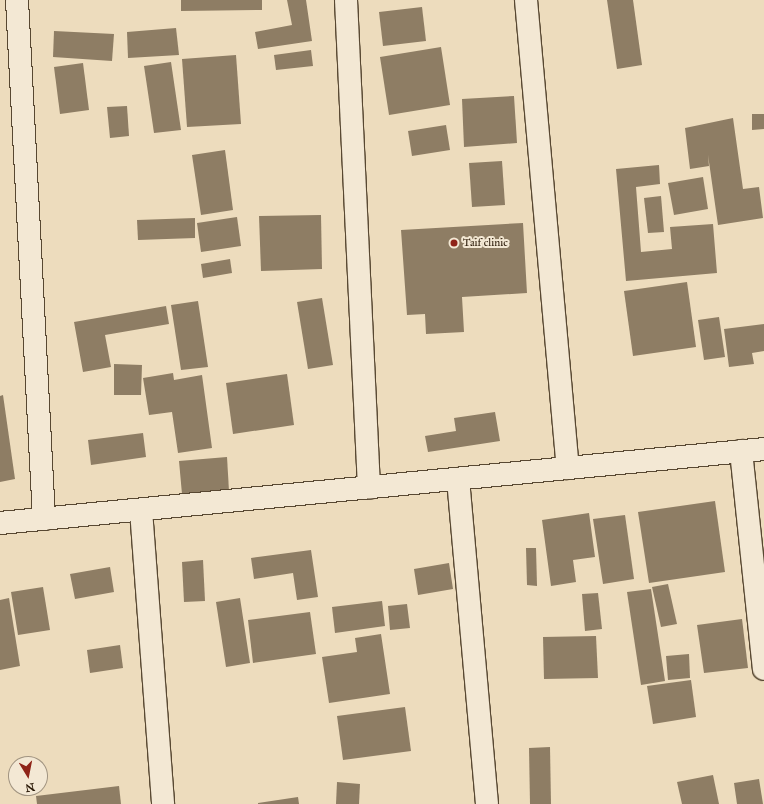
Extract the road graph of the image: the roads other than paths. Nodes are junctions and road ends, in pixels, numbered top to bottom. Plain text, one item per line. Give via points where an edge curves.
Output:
1 (18, 0) edge
2 (346, 0) edge
3 (526, 0) edge
4 (764, 449) edge
5 (741, 452) junction
6 (568, 468) junction
7 (458, 479) junction
8 (369, 487) junction
9 (141, 510) junction
10 (44, 519) junction
11 (0, 523) edge
12 (764, 669) edge
13 (163, 804) edge
14 (488, 804) edge

1 - 10 street
2 - 8 street
3 - 6 street
4 - 5 street
5 - 6 street
5 - 12 street
6 - 7 street
7 - 8 street
7 - 14 street
8 - 9 street
9 - 10 street
9 - 13 street
10 - 11 street

